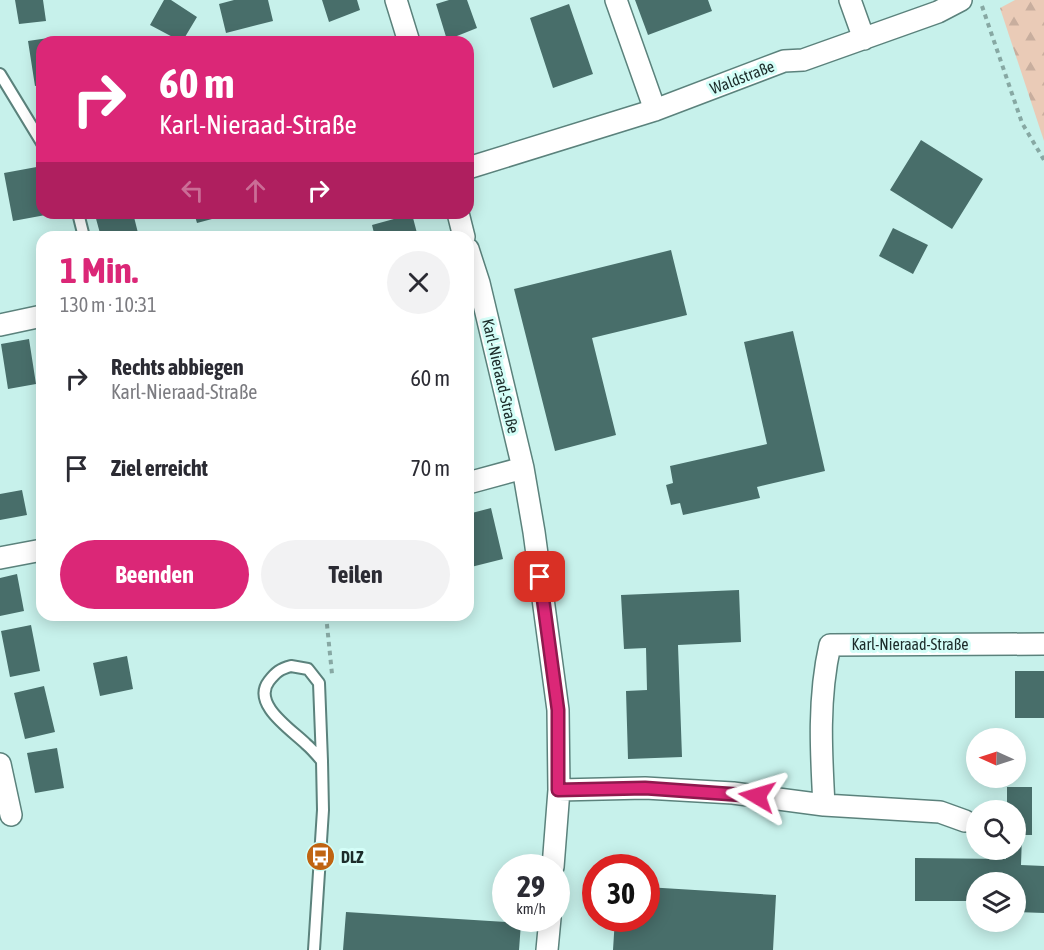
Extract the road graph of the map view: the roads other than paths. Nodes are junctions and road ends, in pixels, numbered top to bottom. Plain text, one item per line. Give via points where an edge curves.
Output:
1 (396, 0) edge
2 (616, 0) edge
3 (850, 0) edge
4 (961, 0) edge
5 (407, 36) edge
6 (864, 39) junction
7 (0, 74) edge
8 (655, 110) junction
9 (36, 133) edge
10 (474, 166) edge
11 (474, 289) edge
12 (36, 317) edge
13 (0, 325) edge
14 (523, 468) junction
15 (474, 481) edge
16 (36, 551) edge
17 (0, 558) edge
18 (1044, 644) edge
19 (322, 761) junction
20 (0, 764) edge
21 (558, 790) junction
22 (824, 806) junction
23 (11, 815) dead end
24 (965, 821) dead end
25 (555, 854) edge
26 (549, 932) edge
27 (314, 950) edge
28 (548, 950) edge

1 - 5 street
2 - 8 street
3 - 6 street
4 - 6 street, Waldstraße
6 - 8 street, Waldstraße via 803,60 784,61
7 - 9 lane
8 - 10 street, Waldstraße
11 - 14 street, Karl-Nieraad-Straße
12 - 13 street
14 - 15 street
14 - 21 street, Karl-Nieraad-Straße via 558,710
16 - 17 street
18 - 22 street, Karl-Nieraad-Straße via 830,645 820,742
19 - 19 lane via 279,720 266,701 266,685 276,670 291,666 308,669 320,683
19 - 27 lane via 323,810
20 - 23 street
21 - 22 street via 645,788 733,793
21 - 25 street, Karl-Nieraad-Straße
22 - 24 street via 939,812
26 - 28 street

